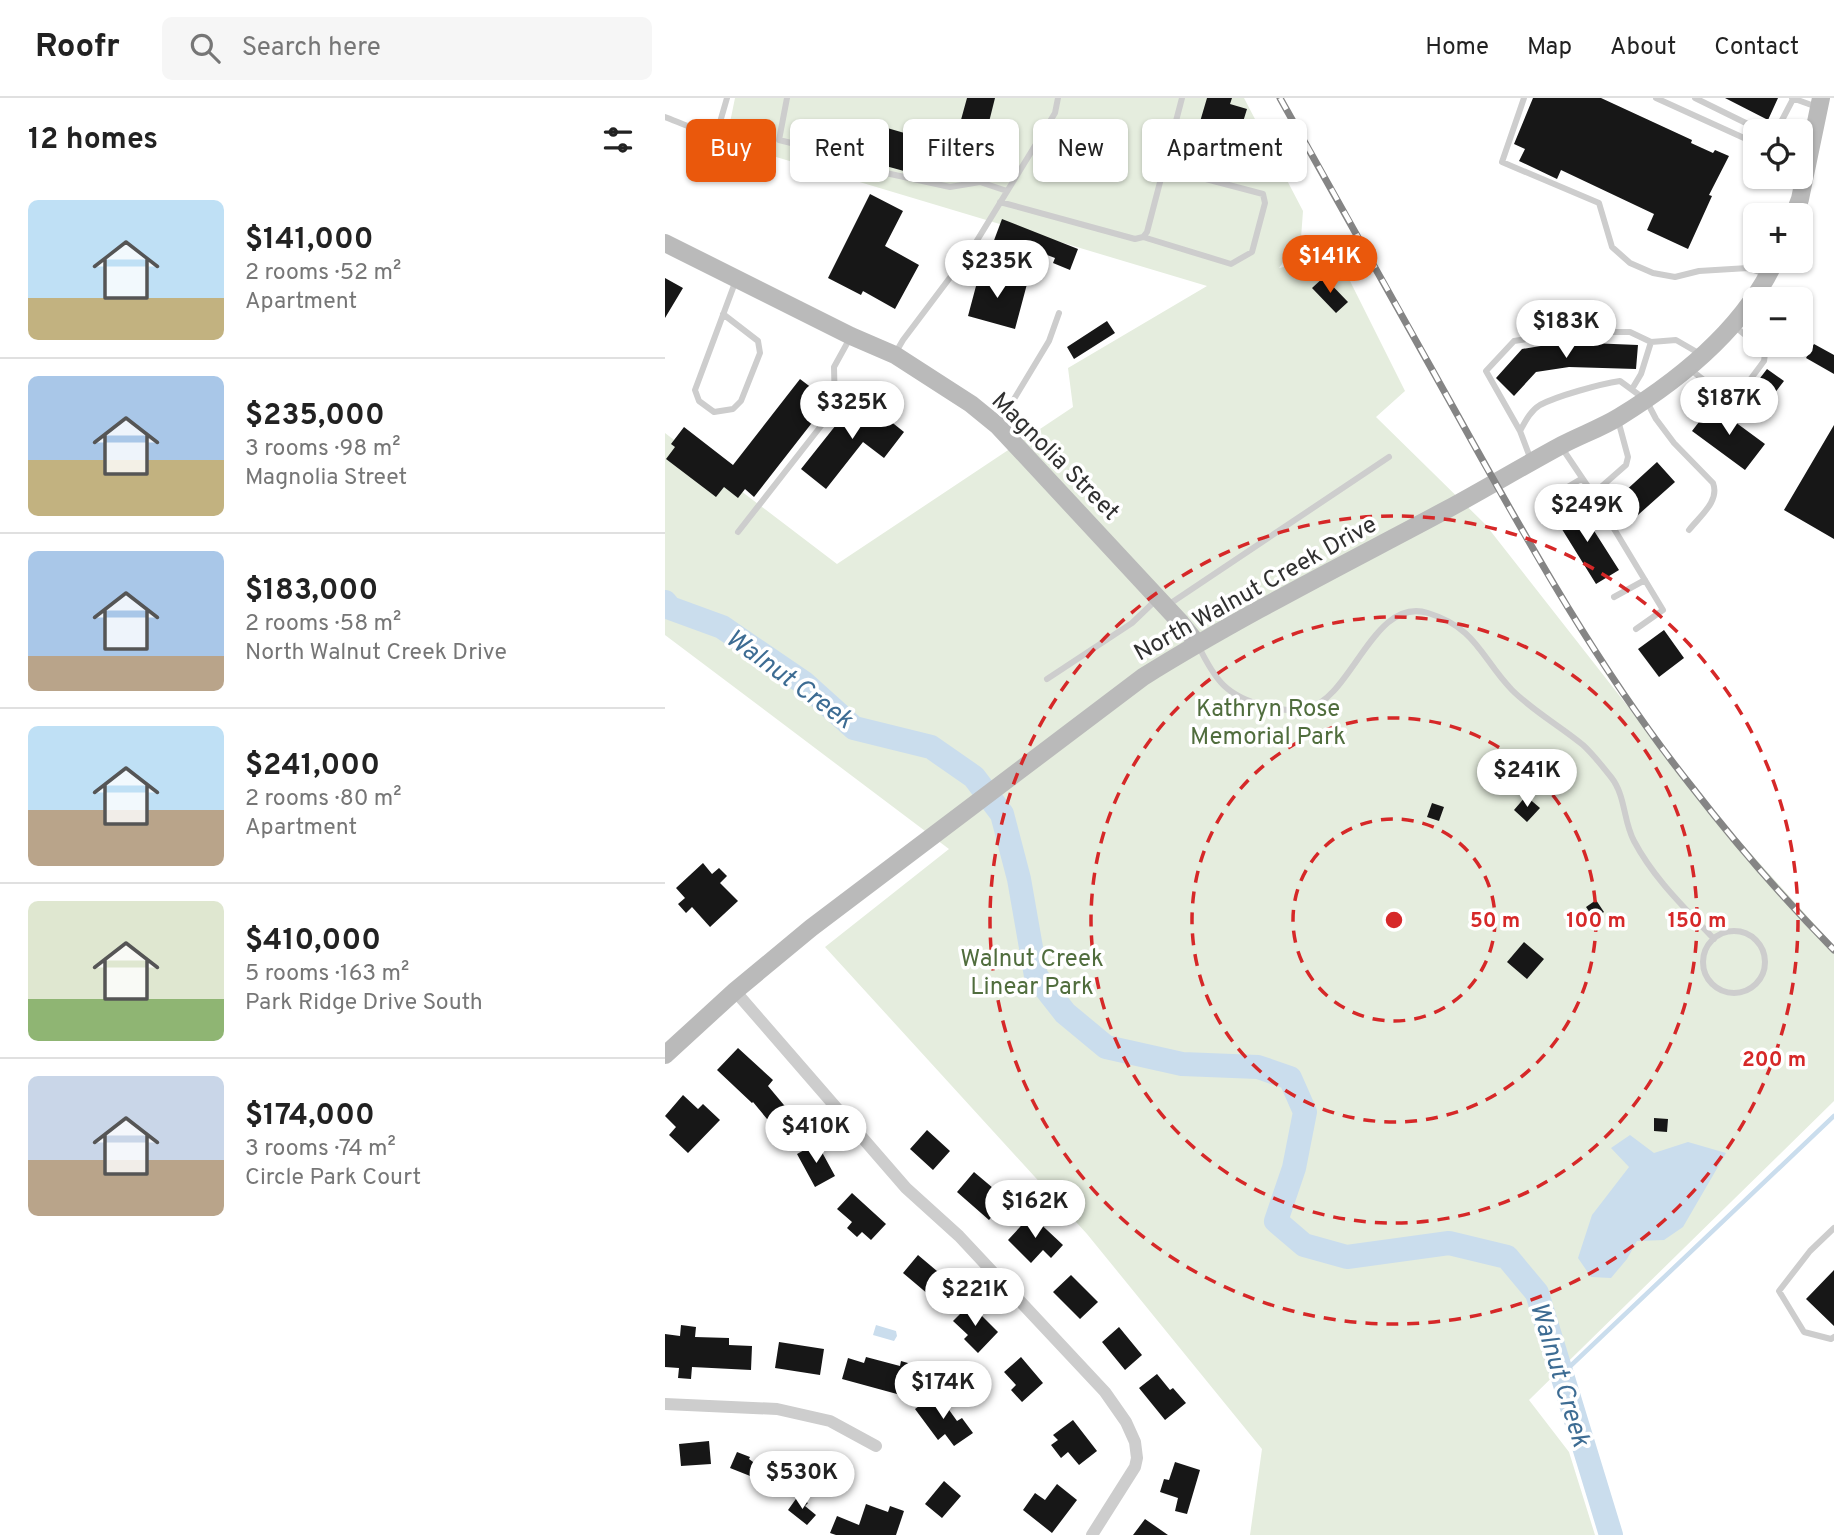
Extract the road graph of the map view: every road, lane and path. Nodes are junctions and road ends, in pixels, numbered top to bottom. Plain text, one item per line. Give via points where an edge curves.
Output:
1 (727, 98) edge
2 (786, 98) edge
3 (1058, 98) edge
4 (1182, 98) edge
5 (1524, 98) edge
6 (1656, 98) edge
7 (1695, 98) edge
8 (1793, 98) edge
9 (1820, 103) edge
10 (665, 117) edge
11 (1177, 119) edge
12 (1813, 130) edge
13 (1743, 138) edge
14 (1160, 182) edge
15 (1221, 182) edge
16 (1007, 191) junction
17 (1000, 202) junction
18 (1143, 237) junction
19 (665, 243) edge
20 (1743, 268) edge
21 (1769, 273) edge
22 (737, 278) junction
23 (1059, 313) dead end
24 (723, 314) junction
25 (1733, 325) junction
26 (1743, 333) edge
27 (851, 336) junction
28 (1651, 342) junction
29 (895, 355) junction
30 (1703, 356) junction
31 (1765, 357) edge
32 (1689, 369) junction
33 (1639, 394) junction
34 (1617, 418) junction
35 (998, 426) junction
36 (1520, 431) junction
37 (1561, 446) junction
38 (1389, 457) dead end
39 (1532, 463) junction
40 (1581, 480) junction
41 (1593, 494) junction
42 (1549, 498) dead end
43 (1689, 530) dead end
44 (738, 533) dead end
45 (1645, 580) junction
46 (1613, 597) dead end
47 (1162, 602) junction
48 (1636, 629) dead end
49 (1197, 643) junction
50 (1047, 679) dead end
51 (1714, 939) junction
52 (735, 991) junction
53 (665, 1055) edge
54 (1834, 1228) edge
55 (1834, 1338) edge
56 (665, 1404) edge
57 (876, 1446) dead end
58 (1092, 1535) edge

1 - 10 lane via 713,132
2 - 16 lane via 779,140 848,157 863,167 950,187 980,182
3 - 16 lane via 1055,113
4 - 11 lane
5 - 20 lane via 1502,162 1599,203 1612,247 1630,263 1675,277
6 - 13 lane
7 - 8 lane via 1756,128 1771,130 1781,122
8 - 9 lane
9 - 12 main road
14 - 18 lane
15 - 18 lane via 1263,194 1265,203 1251,252 1231,264
16 - 17 lane
17 - 18 lane via 1135,239
17 - 29 lane
19 - 22 main road, Magnolia Street
21 - 25 main road, North Walnut Creek Drive
22 - 24 lane
22 - 27 main road, Magnolia Street
23 - 35 lane via 1049,341
24 - 24 lane via 695,390 699,401 714,412 733,409 741,401 760,353 758,341
25 - 26 lane
25 - 30 main road, North Walnut Creek Drive
27 - 29 main road, Magnolia Street
27 - 44 lane via 834,366 835,408
28 - 30 lane via 1675,340
28 - 33 lane
28 - 36 lane via 1630,332 1571,332 1514,341 1486,371
29 - 35 main road, Magnolia Street
30 - 32 main road, North Walnut Creek Drive
31 - 32 lane via 1738,396 1711,386
32 - 33 main road, North Walnut Creek Drive
33 - 34 main road, North Walnut Creek Drive
33 - 36 lane via 1620,381 1602,383 1540,406
33 - 43 lane via 1716,490 1714,500
34 - 37 main road, North Walnut Creek Drive
34 - 41 lane via 1626,465
35 - 47 main road, Magnolia Street
36 - 39 lane
37 - 39 main road, North Walnut Creek Drive
37 - 40 lane
38 - 47 lane
39 - 49 main road, North Walnut Creek Drive
40 - 41 lane
40 - 42 lane
41 - 45 lane
45 - 46 lane
45 - 48 lane via 1663,610
47 - 49 main road, Magnolia Street
47 - 50 lane
49 - 51 lane via 1213,676 1246,701 1306,710 1328,697 1367,645 1405,612 1425,612 1449,620 1479,645 1511,689 1585,747 1613,779 1632,839 1657,878
49 - 52 main road, North Walnut Creek Drive via 1143,677 937,831
51 - 51 lane via 1703,959 1707,978 1732,993 1752,988 1765,970 1766,960 1757,940 1737,931
52 - 53 main road, North Walnut Creek Drive
52 - 58 street via 907,1188 959,1236 1105,1392 1126,1422 1135,1442 1135,1467
54 - 55 lane via 1779,1291 1804,1332
56 - 57 street via 777,1409 829,1421

